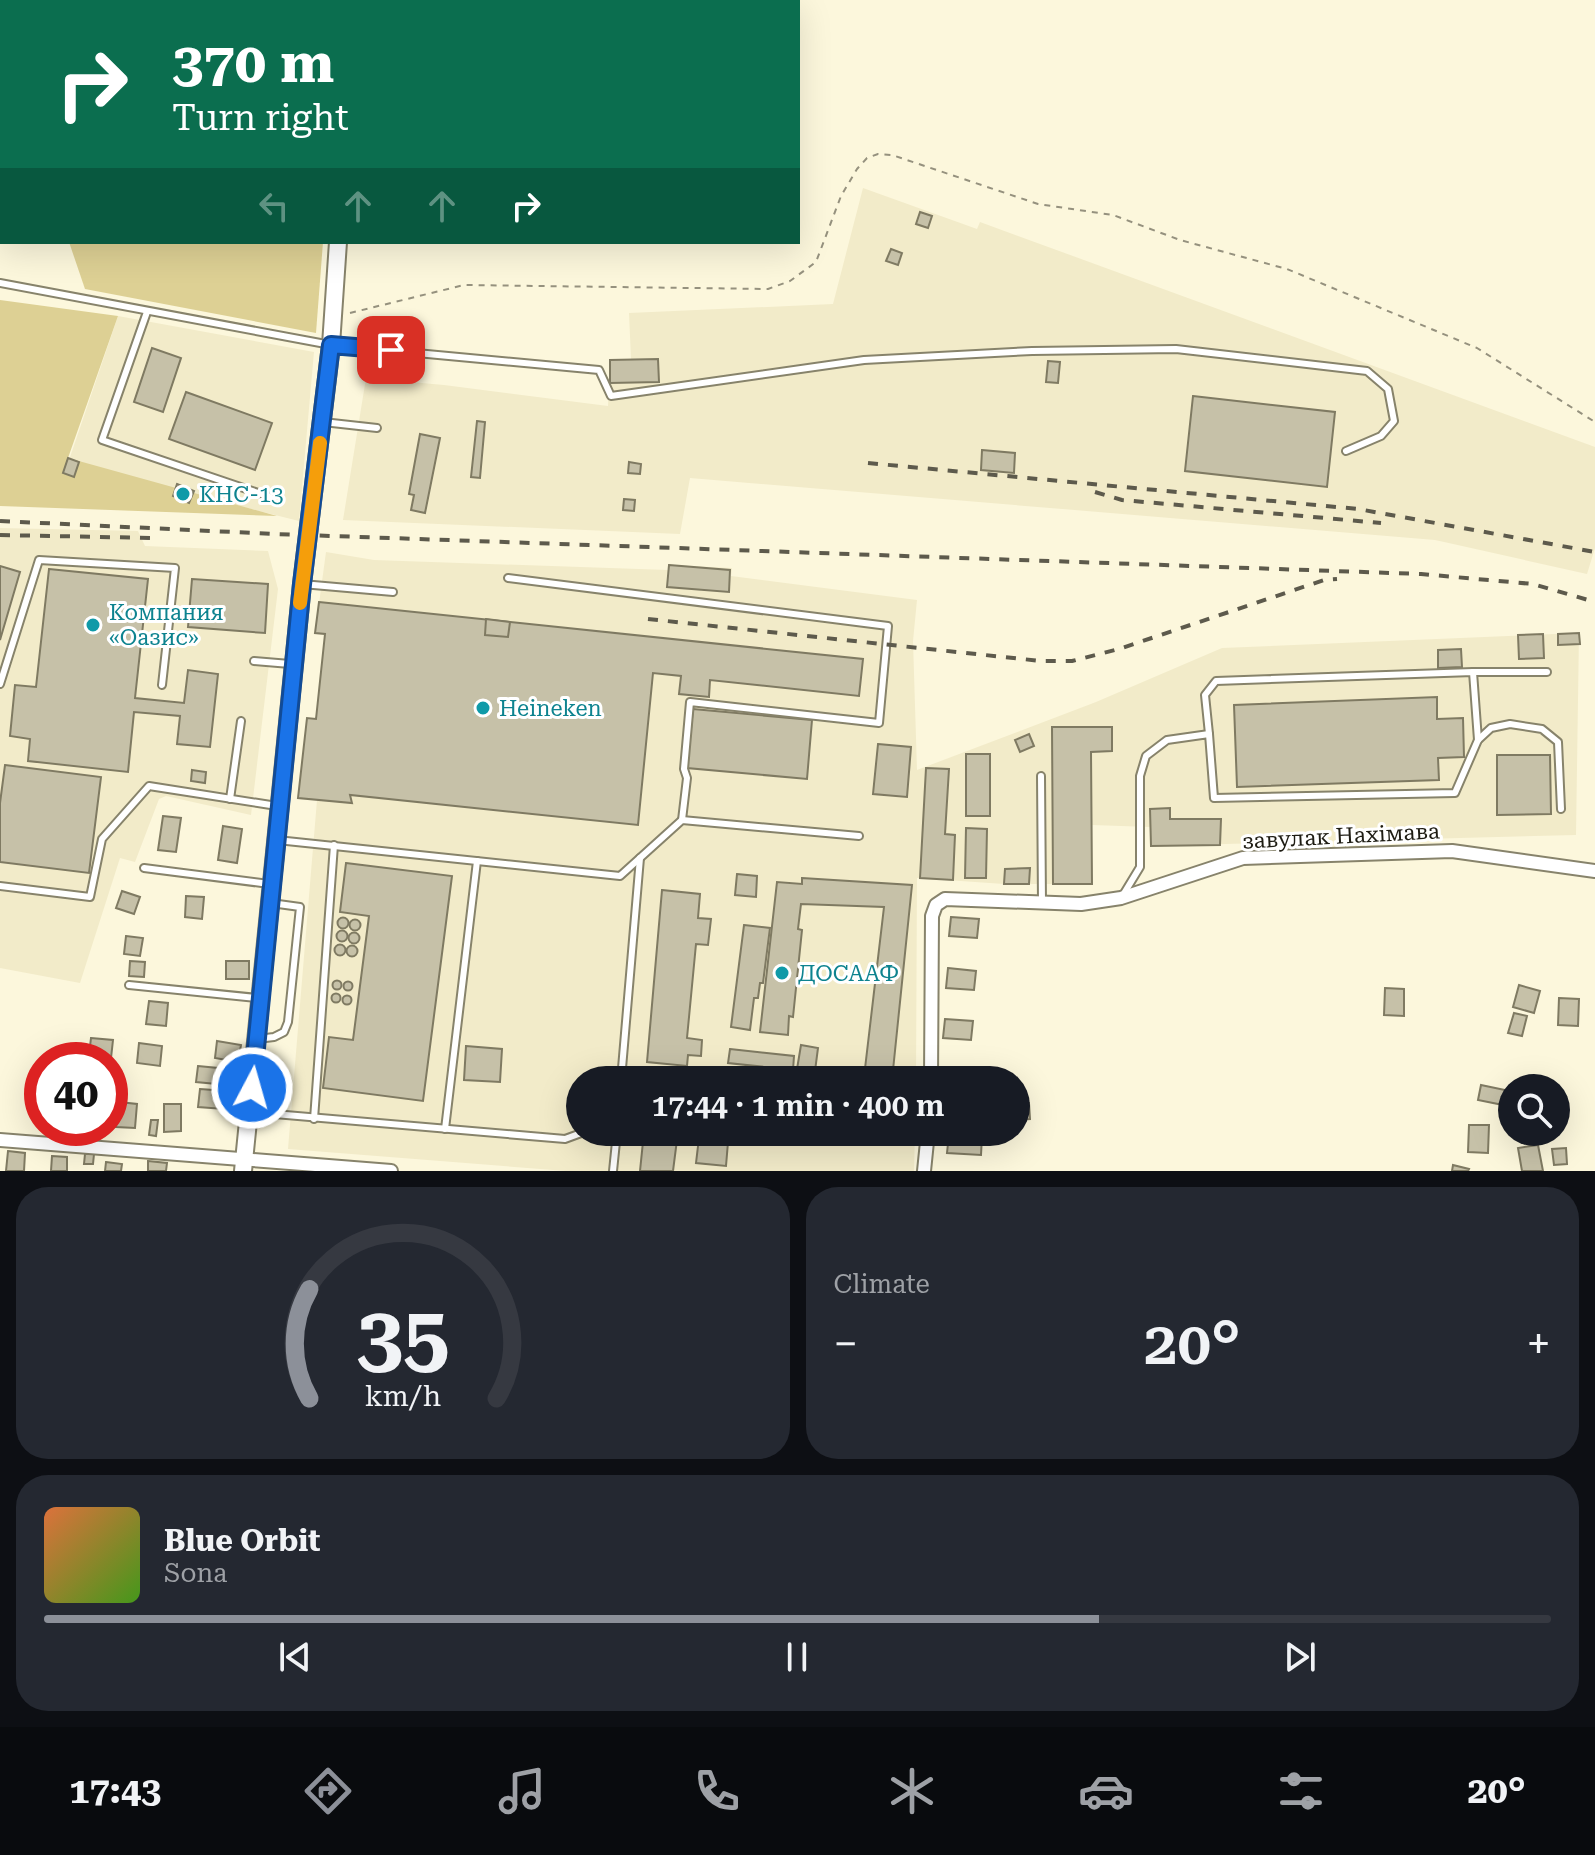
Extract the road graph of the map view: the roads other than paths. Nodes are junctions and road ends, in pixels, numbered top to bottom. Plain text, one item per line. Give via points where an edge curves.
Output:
1 (338, 244) edge
2 (0, 283) edge
3 (147, 312) junction
4 (331, 345) junction
5 (323, 422) junction
6 (377, 428) dead end
7 (1346, 451) dead end
8 (270, 497) dead end
9 (508, 578) dead end
10 (302, 584) junction
11 (393, 592) dead end
12 (254, 661) dead end
13 (294, 664) junction
14 (1473, 672) junction
15 (1547, 672) dead end
16 (0, 684) edge
17 (162, 685) dead end
18 (241, 721) dead end
19 (1209, 734) junction
20 (1478, 740) junction
21 (1041, 776) dead end
22 (230, 799) junction
23 (280, 807) junction
24 (1561, 809) dead end
25 (682, 820) junction
26 (859, 836) dead end
27 (277, 840) junction
28 (334, 845) junction
29 (640, 858) junction
30 (477, 861) junction
31 (144, 868) dead end
32 (1595, 871) edge
33 (272, 884) junction
34 (0, 886) edge
35 (1121, 898) junction
36 (270, 903) junction
37 (1042, 903) junction
38 (129, 985) dead end
39 (261, 998) junction
40 (257, 1039) junction
41 (622, 1066) edge
42 (931, 1066) edge
43 (249, 1112) junction
44 (314, 1119) junction
45 (445, 1129) junction
46 (566, 1139) edge
47 (0, 1140) edge
48 (616, 1146) edge
49 (927, 1146) edge
50 (244, 1165) edge
51 (350, 1169) edge
52 (391, 1171) edge
53 (613, 1171) edge
54 (924, 1171) edge

1 - 4 street
2 - 3 lane
3 - 4 lane
3 - 8 lane via 102,440
4 - 5 street
4 - 7 lane via 599,370 611,396 864,360 1176,349 1264,357 1367,371 1388,389 1394,421 1381,436
5 - 6 lane
5 - 10 street
9 - 25 lane via 888,626 879,723 690,702
10 - 11 lane
10 - 13 street
12 - 13 lane
13 - 23 street
14 - 15 lane
14 - 19 lane via 1216,681 1205,695
14 - 20 lane
16 - 17 lane via 39,560 175,568
18 - 22 lane
19 - 20 lane via 1214,798 1455,793
19 - 35 lane via 1167,740 1146,756 1140,776 1140,867
20 - 24 lane via 1491,728 1510,724 1542,729 1558,742
21 - 37 lane
22 - 23 lane
22 - 34 lane via 149,786 102,839 90,897
23 - 27 street
25 - 26 lane
25 - 29 lane
27 - 28 lane
27 - 33 street
28 - 30 lane
28 - 44 lane
29 - 30 lane via 620,876
29 - 41 lane
30 - 45 lane
31 - 33 lane
32 - 35 street, завулак Нахімава via 1452,851 1243,858
33 - 36 street
35 - 37 street, завулак Нахімава
36 - 39 street
36 - 40 lane via 300,907 288,1022 284,1032
37 - 42 street, завулак Нахімава via 945,899 936,905
38 - 39 lane
39 - 40 street
40 - 43 street
43 - 44 lane
43 - 50 street
44 - 45 lane
45 - 46 lane
47 - 50 street
48 - 53 lane
49 - 54 street
50 - 51 street
51 - 52 street

